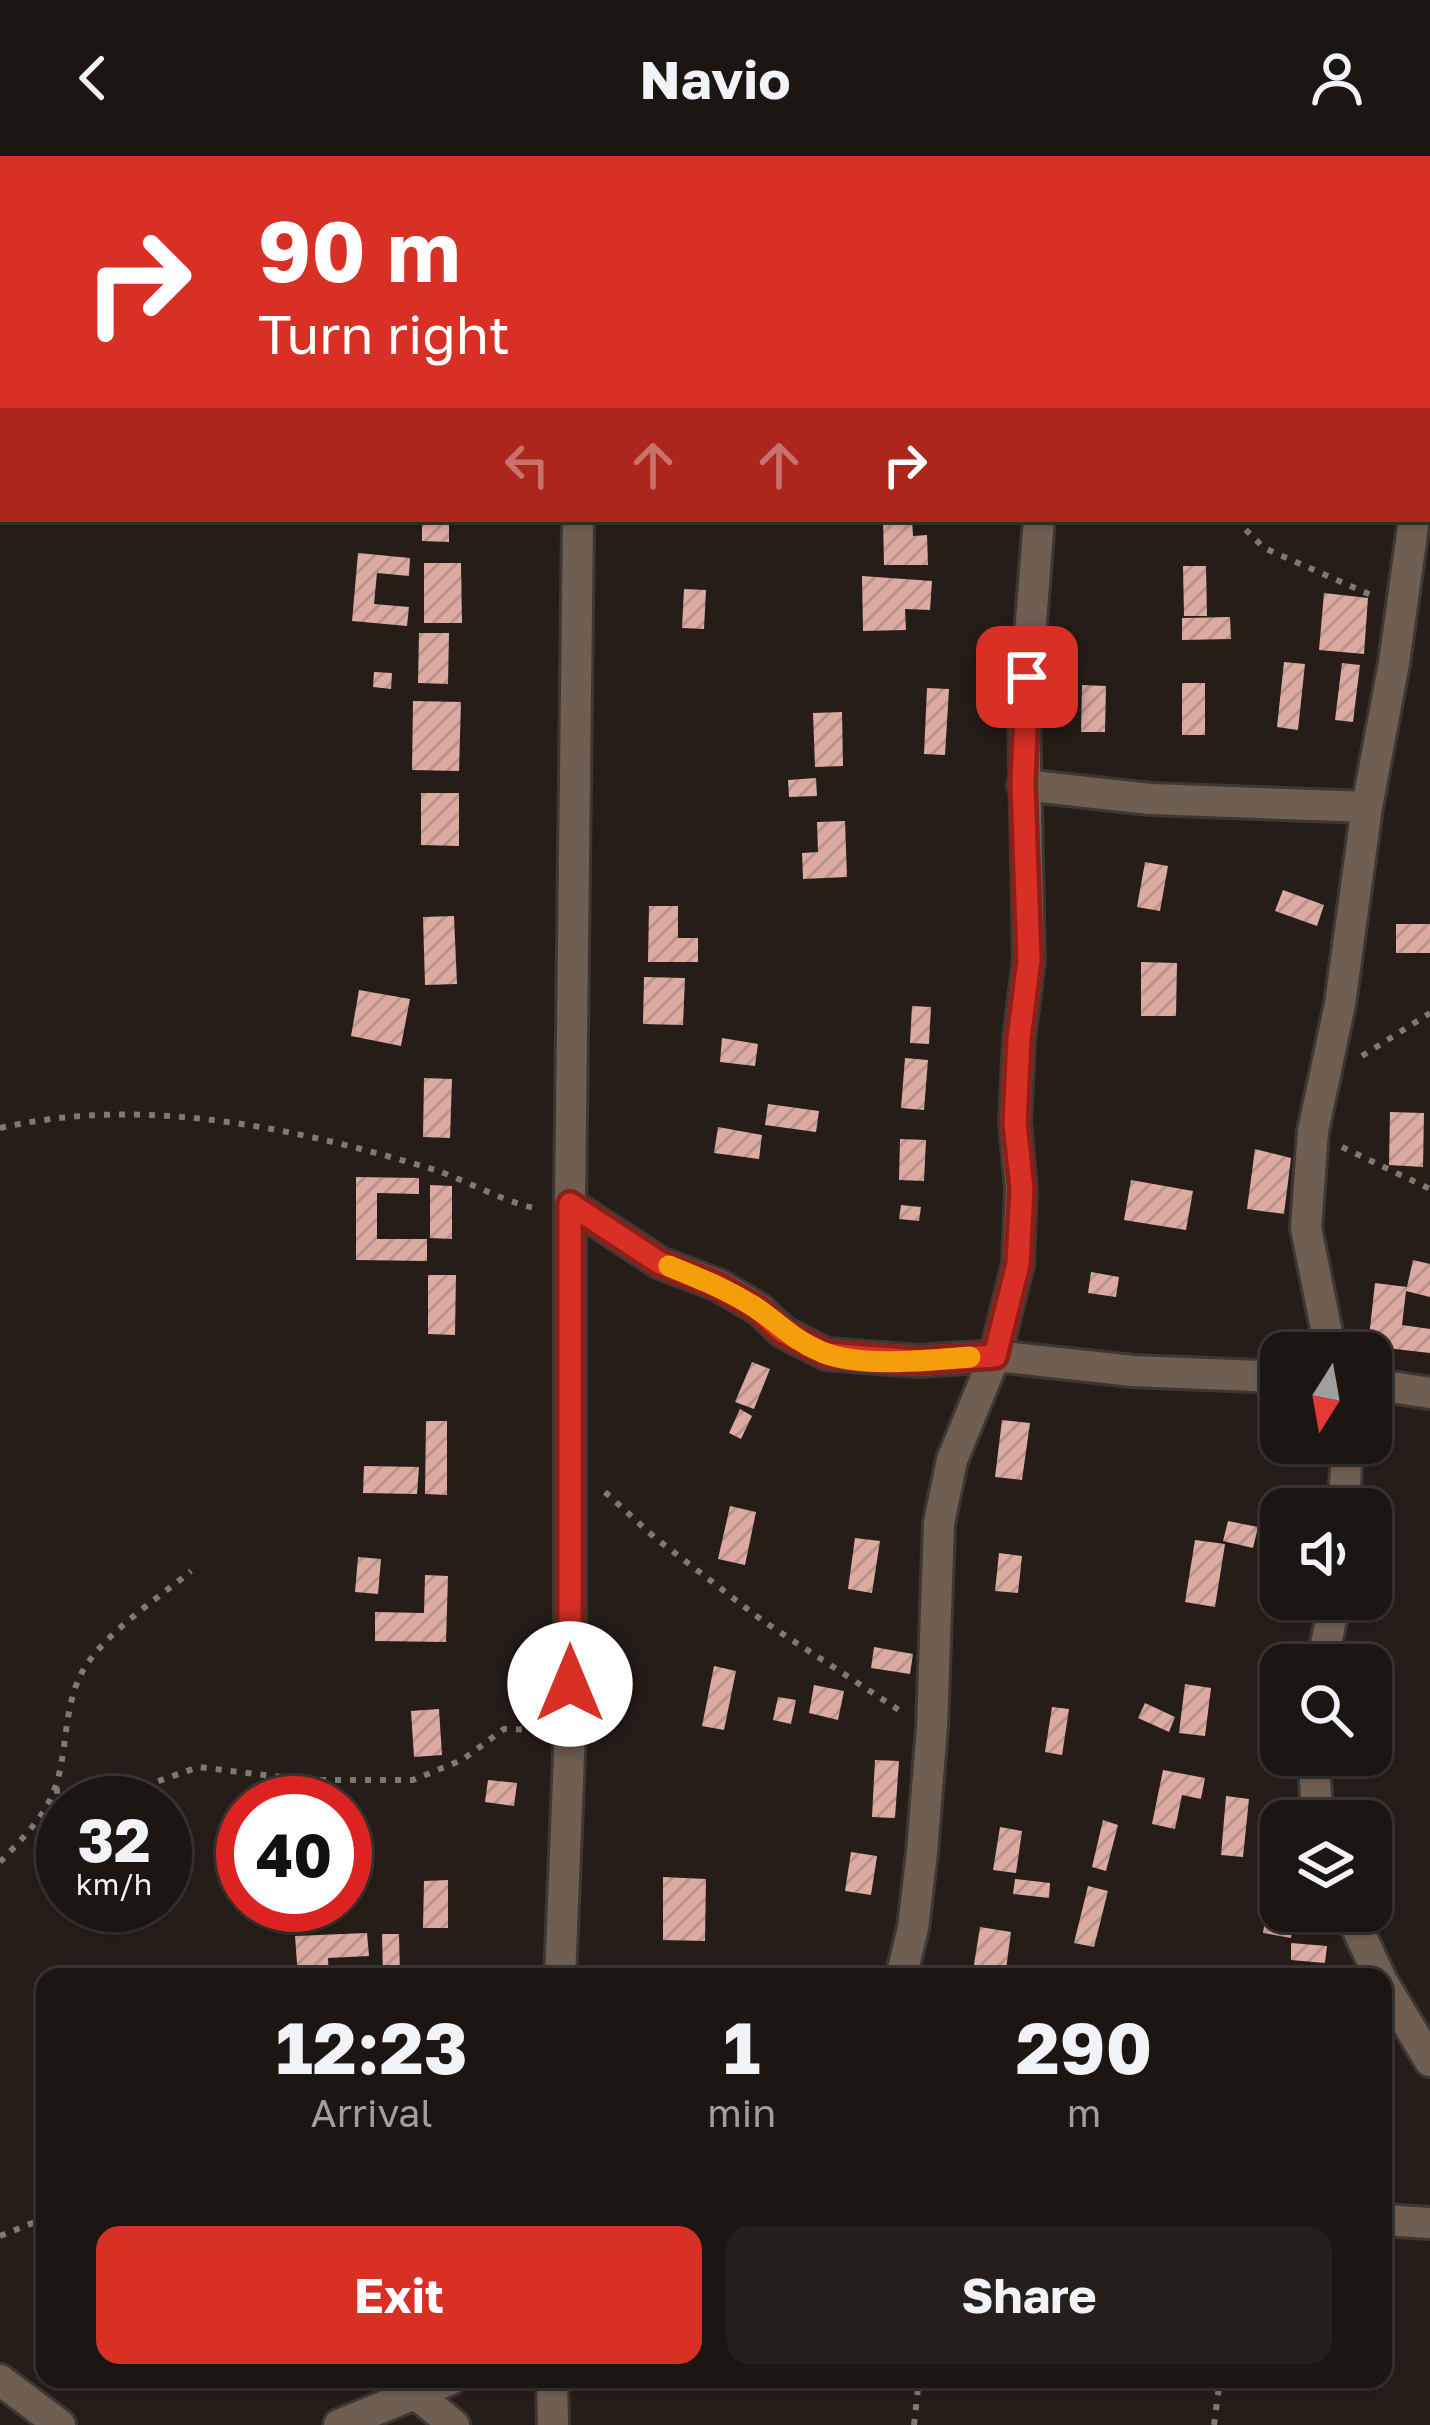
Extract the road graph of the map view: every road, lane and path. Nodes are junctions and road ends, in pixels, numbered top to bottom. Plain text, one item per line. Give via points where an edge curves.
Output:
1 (578, 522) edge
2 (1039, 522) edge
3 (1238, 522) edge
4 (1414, 522) edge
5 (1400, 607) junction
6 (1023, 784) junction
7 (1367, 807) junction
8 (1430, 1013) edge
9 (1325, 1080) junction
10 (0, 1128) edge
11 (1312, 1131) junction
12 (1430, 1189) edge
13 (570, 1204) junction
14 (1327, 1332) edge
15 (995, 1356) junction
16 (1260, 1377) edge
17 (1392, 1387) edge
18 (1430, 1393) edge
19 (572, 1453) junction
20 (190, 1571) dead end
21 (932, 1727) junction
22 (570, 1731) junction
23 (57, 1776) edge
24 (173, 1776) edge
25 (36, 1822) edge
26 (0, 1862) edge
27 (1359, 1932) edge
28 (560, 1968) edge
29 (903, 1968) edge
30 (1375, 1968) edge
31 (1392, 1998) edge
32 (1430, 2061) edge
33 (1392, 2221) edge
34 (36, 2222) edge
35 (1430, 2223) edge
36 (0, 2236) edge
37 (0, 2380) edge
38 (431, 2388) edge
39 (552, 2388) edge
40 (918, 2388) edge
41 (1219, 2388) edge
42 (416, 2395) junction
43 (60, 2425) edge
44 (340, 2425) edge
45 (454, 2425) edge
46 (553, 2425) edge
47 (914, 2425) edge
48 (1214, 2425) edge

1 - 13 street
2 - 6 street
3 - 5 path via 1264,548
4 - 5 street
5 - 7 street
6 - 7 street via 1150,799
6 - 15 street via 1029,960 1015,1123 1022,1189 1018,1264
7 - 9 street
8 - 9 path
9 - 11 street
10 - 13 path via 78,1116 208,1120 435,1170 531,1209
11 - 12 path
11 - 14 street via 1306,1228
13 - 15 street via 826,1354
13 - 19 street
15 - 16 street
15 - 21 street via 952,1460 939,1522
17 - 18 street
19 - 21 path via 614,1502 713,1584 878,1700
19 - 22 street
20 - 23 path via 87,1664 72,1694
21 - 29 street
22 - 24 path via 504,1729 462,1760 413,1780 306,1780 198,1767
22 - 28 street
25 - 26 path
27 - 30 street
31 - 32 street
33 - 35 street
34 - 36 path
37 - 43 street
38 - 42 street
39 - 46 street
40 - 47 path
41 - 48 path
42 - 44 street
42 - 45 street

